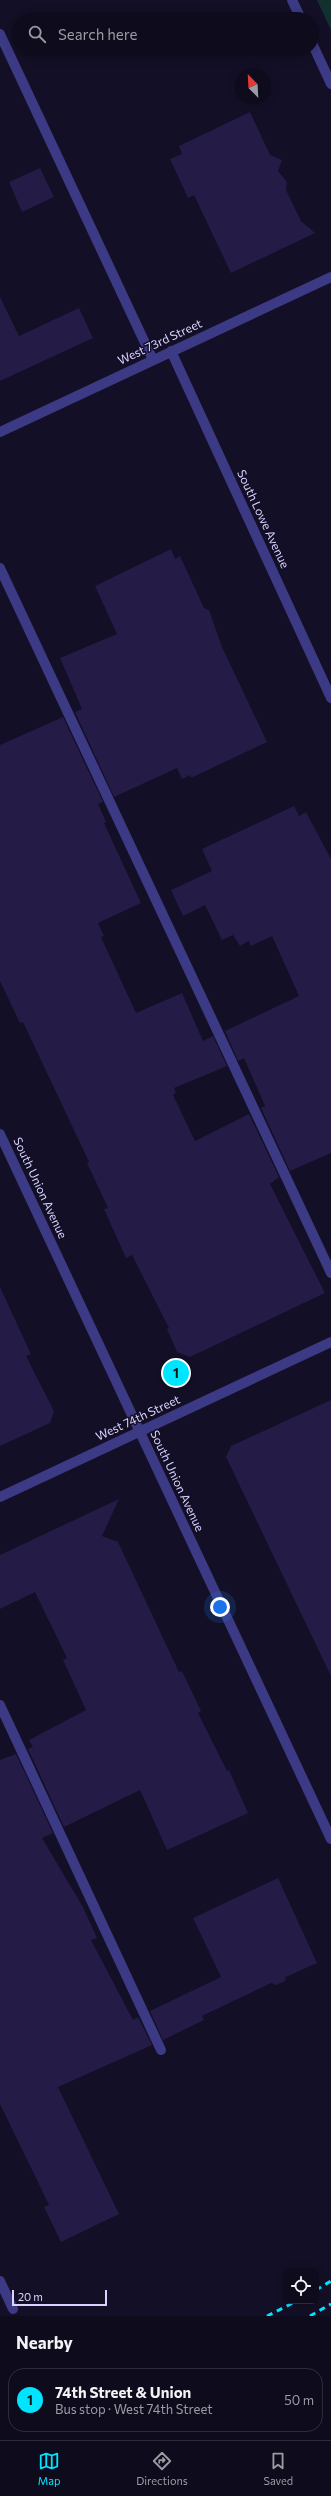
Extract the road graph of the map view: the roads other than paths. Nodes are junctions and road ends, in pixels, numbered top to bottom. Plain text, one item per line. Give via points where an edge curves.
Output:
1 (292, 0) edge
2 (298, 12) edge
3 (0, 34) edge
4 (318, 56) edge
5 (331, 84) edge
6 (331, 277) edge
7 (171, 351) junction
8 (153, 360) junction
9 (0, 432) edge
10 (0, 568) edge
11 (331, 698) edge
12 (0, 1134) edge
13 (331, 1273) edge
14 (331, 1342) edge
15 (140, 1432) junction
16 (0, 1497) edge
17 (0, 1705) edge
18 (331, 1839) edge
19 (161, 2050) dead end
20 (0, 2281) edge
21 (13, 2309) dead end

1 - 2 street
3 - 8 street
4 - 5 street
6 - 7 street, West 73rd Street
7 - 8 street, West 73rd Street
7 - 11 street, South Lowe Avenue
8 - 9 street, West 73rd Street
10 - 13 street
12 - 15 street, South Union Avenue
14 - 15 street, West 74th Street
15 - 16 street, West 74th Street
15 - 18 street, South Union Avenue
17 - 19 street
20 - 21 street

